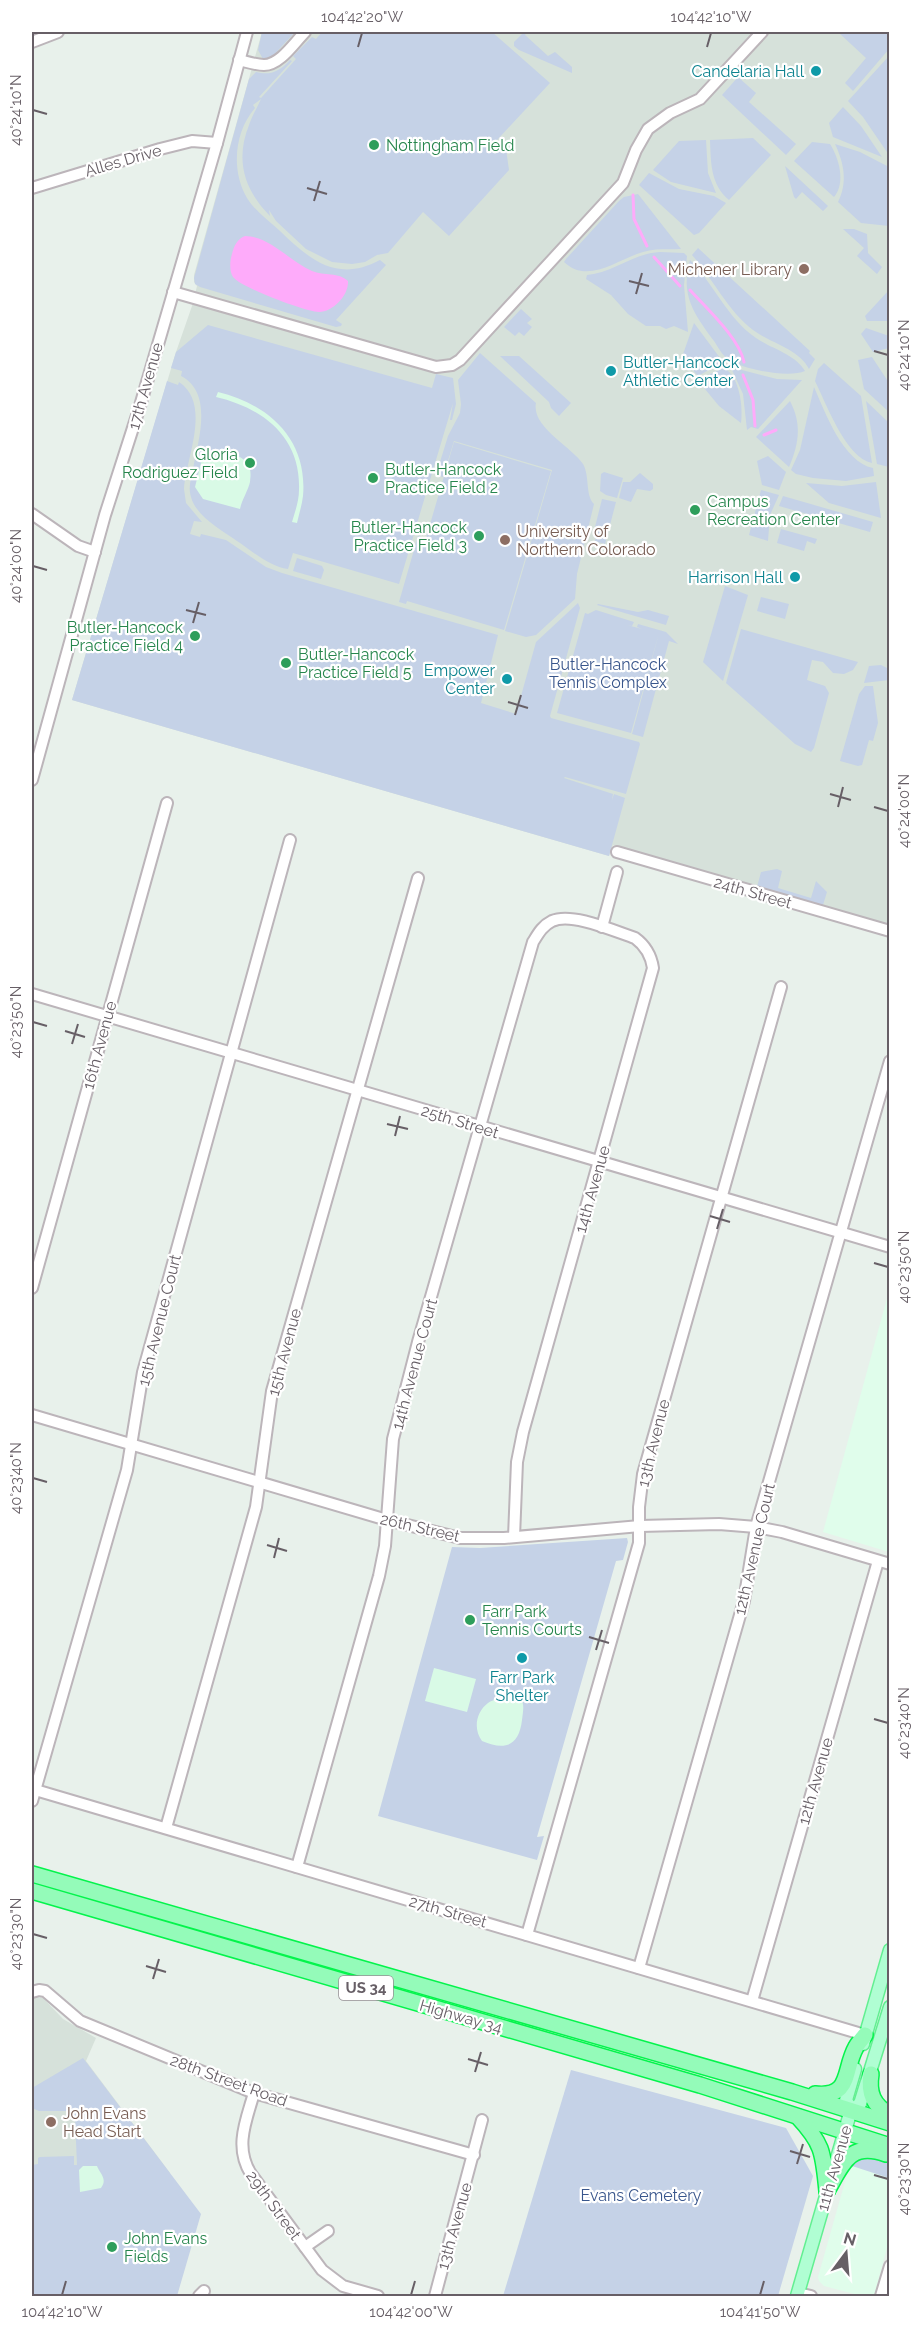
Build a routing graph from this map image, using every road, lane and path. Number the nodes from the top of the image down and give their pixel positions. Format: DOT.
graph roads {
  1 [pos="58,32"];
  2 [pos="247,32"];
  3 [pos="305,32"];
  4 [pos="762,32"];
  5 [pos="32,42"];
  6 [pos="239,60"];
  7 [pos="217,143"];
  8 [pos="32,188"];
  9 [pos="172,292"];
  10 [pos="32,514"];
  11 [pos="95,552"];
  12 [pos="32,780"];
  13 [pos="167,804"];
  14 [pos="291,840"];
  15 [pos="616,852"];
  16 [pos="617,872"];
  17 [pos="418,878"];
  18 [pos="602,927"];
  19 [pos="890,931"];
  20 [pos="781,987"];
  21 [pos="32,994"];
  22 [pos="107,1016"];
  23 [pos="231,1052"];
  24 [pos="890,1061"];
  25 [pos="357,1091"];
  26 [pos="480,1127"];
  27 [pos="600,1161"];
  28 [pos="721,1197"];
  29 [pos="840,1233"];
  30 [pos="890,1247"];
  31 [pos="32,1287"];
  32 [pos="32,1415"];
  33 [pos="133,1444"];
  34 [pos="260,1482"];
  35 [pos="387,1520"];
  36 [pos="640,1527"];
  37 [pos="756,1527"];
  38 [pos="514,1537"];
  39 [pos="878,1561"];
  40 [pos="890,1564"];
  41 [pos="32,1793"];
  42 [pos="166,1828"];
  43 [pos="297,1867"];
  44 [pos="32,1874"];
  45 [pos="32,1891"];
  46 [pos="527,1935"];
  47 [pos="890,1950"];
  48 [pos="639,1968"];
  49 [pos="32,1992"];
  50 [pos="752,2001"];
  51 [pos="890,2007"];
  52 [pos="865,2035"];
  53 [pos="871,2074"];
  54 [pos="254,2092"];
  55 [pos="792,2092"];
  56 [pos="851,2110"];
  57 [pos="796,2115"];
  58 [pos="890,2115"];
  59 [pos="482,2120"];
  60 [pos="890,2123"];
  61 [pos="845,2131"];
  62 [pos="890,2146"];
  63 [pos="474,2155"];
  64 [pos="890,2155"];
  65 [pos="827,2191"];
  66 [pos="328,2231"];
  67 [pos="305,2247"];
  68 [pos="890,2266"];
  69 [pos="798,2295"];
  70 [pos="378,2296"];
  71 [pos="435,2296"];
  72 [pos="811,2296"];
  73 [pos="881,2296"];
  1 -- 5 [label="street"];
  2 -- 6 [label="street, 17th Avenue"];
  3 -- 6 [label="street"];
  4 -- 9 [label="street"];
  6 -- 7 [label="street, 17th Avenue"];
  7 -- 8 [label="street, Alles Drive"];
  7 -- 9 [label="street, 17th Avenue"];
  9 -- 11 [label="street, 17th Avenue"];
  10 -- 11 [label="street"];
  11 -- 12 [label="street, 17th Avenue"];
  13 -- 22 [label="street, 16th Avenue"];
  14 -- 23 [label="street, 15th Avenue Court"];
  15 -- 19 [label="street, 24th Street"];
  16 -- 18 [label="street"];
  17 -- 25 [label="street, 15th Avenue"];
  18 -- 26 [label="street, 14th Avenue Court"];
  18 -- 27 [label="street, 14th Avenue"];
  20 -- 28 [label="street, 13th Avenue"];
  21 -- 22 [label="street, 25th Street"];
  22 -- 23 [label="street, 25th Street"];
  22 -- 31 [label="street, 16th Avenue"];
  23 -- 25 [label="street, 25th Street"];
  23 -- 33 [label="street, 15th Avenue Court"];
  24 -- 29 [label="street, 12th Avenue Court"];
  25 -- 26 [label="street, 25th Street"];
  25 -- 34 [label="street, 15th Avenue"];
  26 -- 27 [label="street, 25th Street"];
  26 -- 35 [label="street, 14th Avenue Court"];
  27 -- 28 [label="street, 25th Street"];
  27 -- 38 [label="street, 14th Avenue"];
  28 -- 29 [label="street, 25th Street"];
  28 -- 36 [label="street, 13th Avenue"];
  29 -- 30 [label="street, 25th Street"];
  29 -- 37 [label="street, 12th Avenue Court"];
  32 -- 33 [label="street, 26th Street"];
  33 -- 34 [label="street, 26th Street"];
  33 -- 41 [label="street, 15th Avenue Court"];
  34 -- 35 [label="street, 26th Street"];
  34 -- 42 [label="street, 15th Avenue"];
  35 -- 38 [label="street, 26th Street"];
  35 -- 43 [label="street, 14th Avenue Court"];
  36 -- 37 [label="street, 26th Street"];
  36 -- 38 [label="street, 26th Street"];
  36 -- 46 [label="street, 13th Avenue"];
  37 -- 39 [label="street, 26th Street"];
  37 -- 48 [label="street, 12th Avenue Court"];
  39 -- 40 [label="street, 26th Street"];
  39 -- 50 [label="street, 12th Avenue"];
  41 -- 42 [label="street, 27th Street"];
  42 -- 43 [label="street, 27th Street"];
  43 -- 46 [label="street, 27th Street"];
  44 -- 55 [label="highway, Highway 34 / US 34"];
  45 -- 57 [label="highway, Highway 34 / US 34"];
  46 -- 48 [label="street, 27th Street"];
  47 -- 52 [label="main road, 11th Avenue"];
  48 -- 50 [label="street, 27th Street"];
  49 -- 54 [label="street, 28th Street Road"];
  50 -- 52 [label="street, 27th Street"];
  51 -- 53 [label="main road, 11th Avenue"];
  52 -- 55 [label="highway"];
  52 -- 56 [label="main road, 11th Avenue"];
  53 -- 56 [label="main road, 11th Avenue"];
  53 -- 58 [label="highway"];
  54 -- 63 [label="street, 28th Street Road"];
  54 -- 67 [label="street, 29th Street"];
  55 -- 56 [label="highway, Highway 34 / US 34"];
  56 -- 60 [label="highway, Highway 34 / US 34"];
  56 -- 61 [label="main road, 11th Avenue"];
  57 -- 61 [label="highway, Highway 34 / US 34"];
  57 -- 65 [label="highway"];
  59 -- 63 [label="street, 13th Avenue"];
  61 -- 62 [label="highway, Highway 34 / US 34"];
  61 -- 65 [label="main road, 11th Avenue"];
  63 -- 71 [label="street, 13th Avenue"];
  64 -- 65 [label="highway"];
  65 -- 69 [label="main road, 11th Avenue"];
  66 -- 67 [label="street, 29th Street"];
  67 -- 70 [label="street, 29th Street"];
  68 -- 73 [label="street"];
  69 -- 72 [label="street"];
}
